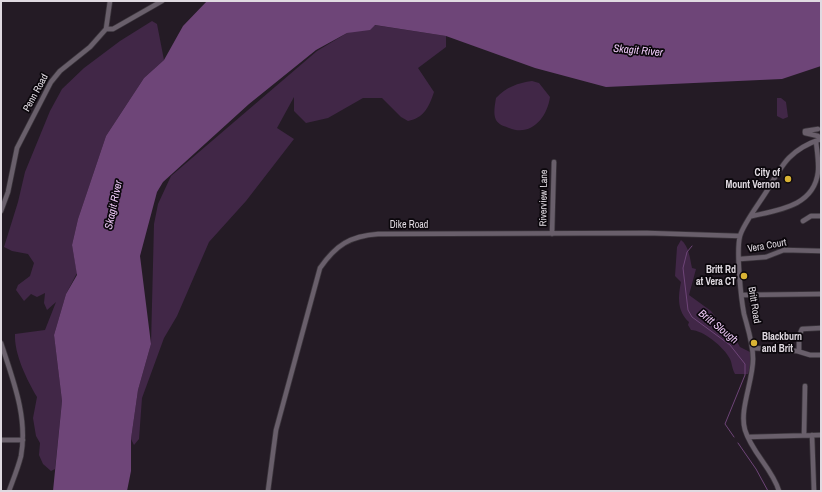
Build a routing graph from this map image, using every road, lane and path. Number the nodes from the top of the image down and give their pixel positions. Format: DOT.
graph roads {
  1 [pos="110,1"];
  2 [pos="162,1"];
  3 [pos="106,29"];
  4 [pos="818,129"];
  5 [pos="819,140"];
  6 [pos="554,162"];
  7 [pos="1,211"];
  8 [pos="752,216"];
  9 [pos="821,216"];
  10 [pos="803,221"];
  11 [pos="552,234"];
  12 [pos="740,236"];
  13 [pos="821,251"];
  14 [pos="740,259"];
  15 [pos="821,294"];
  16 [pos="742,295"];
  17 [pos="821,328"];
  18 [pos="1,343"];
  19 [pos="753,348"];
  20 [pos="799,351"];
  21 [pos="821,355"];
  22 [pos="805,386"];
  23 [pos="804,435"];
  24 [pos="812,435"];
  25 [pos="821,435"];
  26 [pos="748,437"];
  27 [pos="1,440"];
  28 [pos="23,440"];
  29 [pos="9,491"];
  30 [pos="268,491"];
  31 [pos="779,491"];
  32 [pos="814,491"];
  1 -- 3 [label="street"];
  2 -- 3 [label="street"];
  3 -- 7 [label="street, Penn Road"];
  4 -- 5 [label="street"];
  5 -- 8 [label="street"];
  5 -- 8 [label="street"];
  6 -- 11 [label="street, Riverview Lane"];
  8 -- 12 [label="street"];
  9 -- 10 [label="street"];
  11 -- 12 [label="street, Dike Road"];
  11 -- 30 [label="street, Dike Road"];
  12 -- 14 [label="street, Britt Road"];
  13 -- 14 [label="street, Vera Court"];
  14 -- 16 [label="street, Britt Road"];
  15 -- 16 [label="street"];
  16 -- 19 [label="street, Britt Road"];
  17 -- 20 [label="street"];
  18 -- 28 [label="street"];
  19 -- 20 [label="street"];
  19 -- 26 [label="street, Britt Road"];
  20 -- 21 [label="street"];
  22 -- 23 [label="street"];
  23 -- 24 [label="street"];
  23 -- 26 [label="street"];
  24 -- 25 [label="street"];
  24 -- 32 [label="street"];
  26 -- 31 [label="street, Britt Road"];
  27 -- 28 [label="street"];
  28 -- 29 [label="street"];
}
